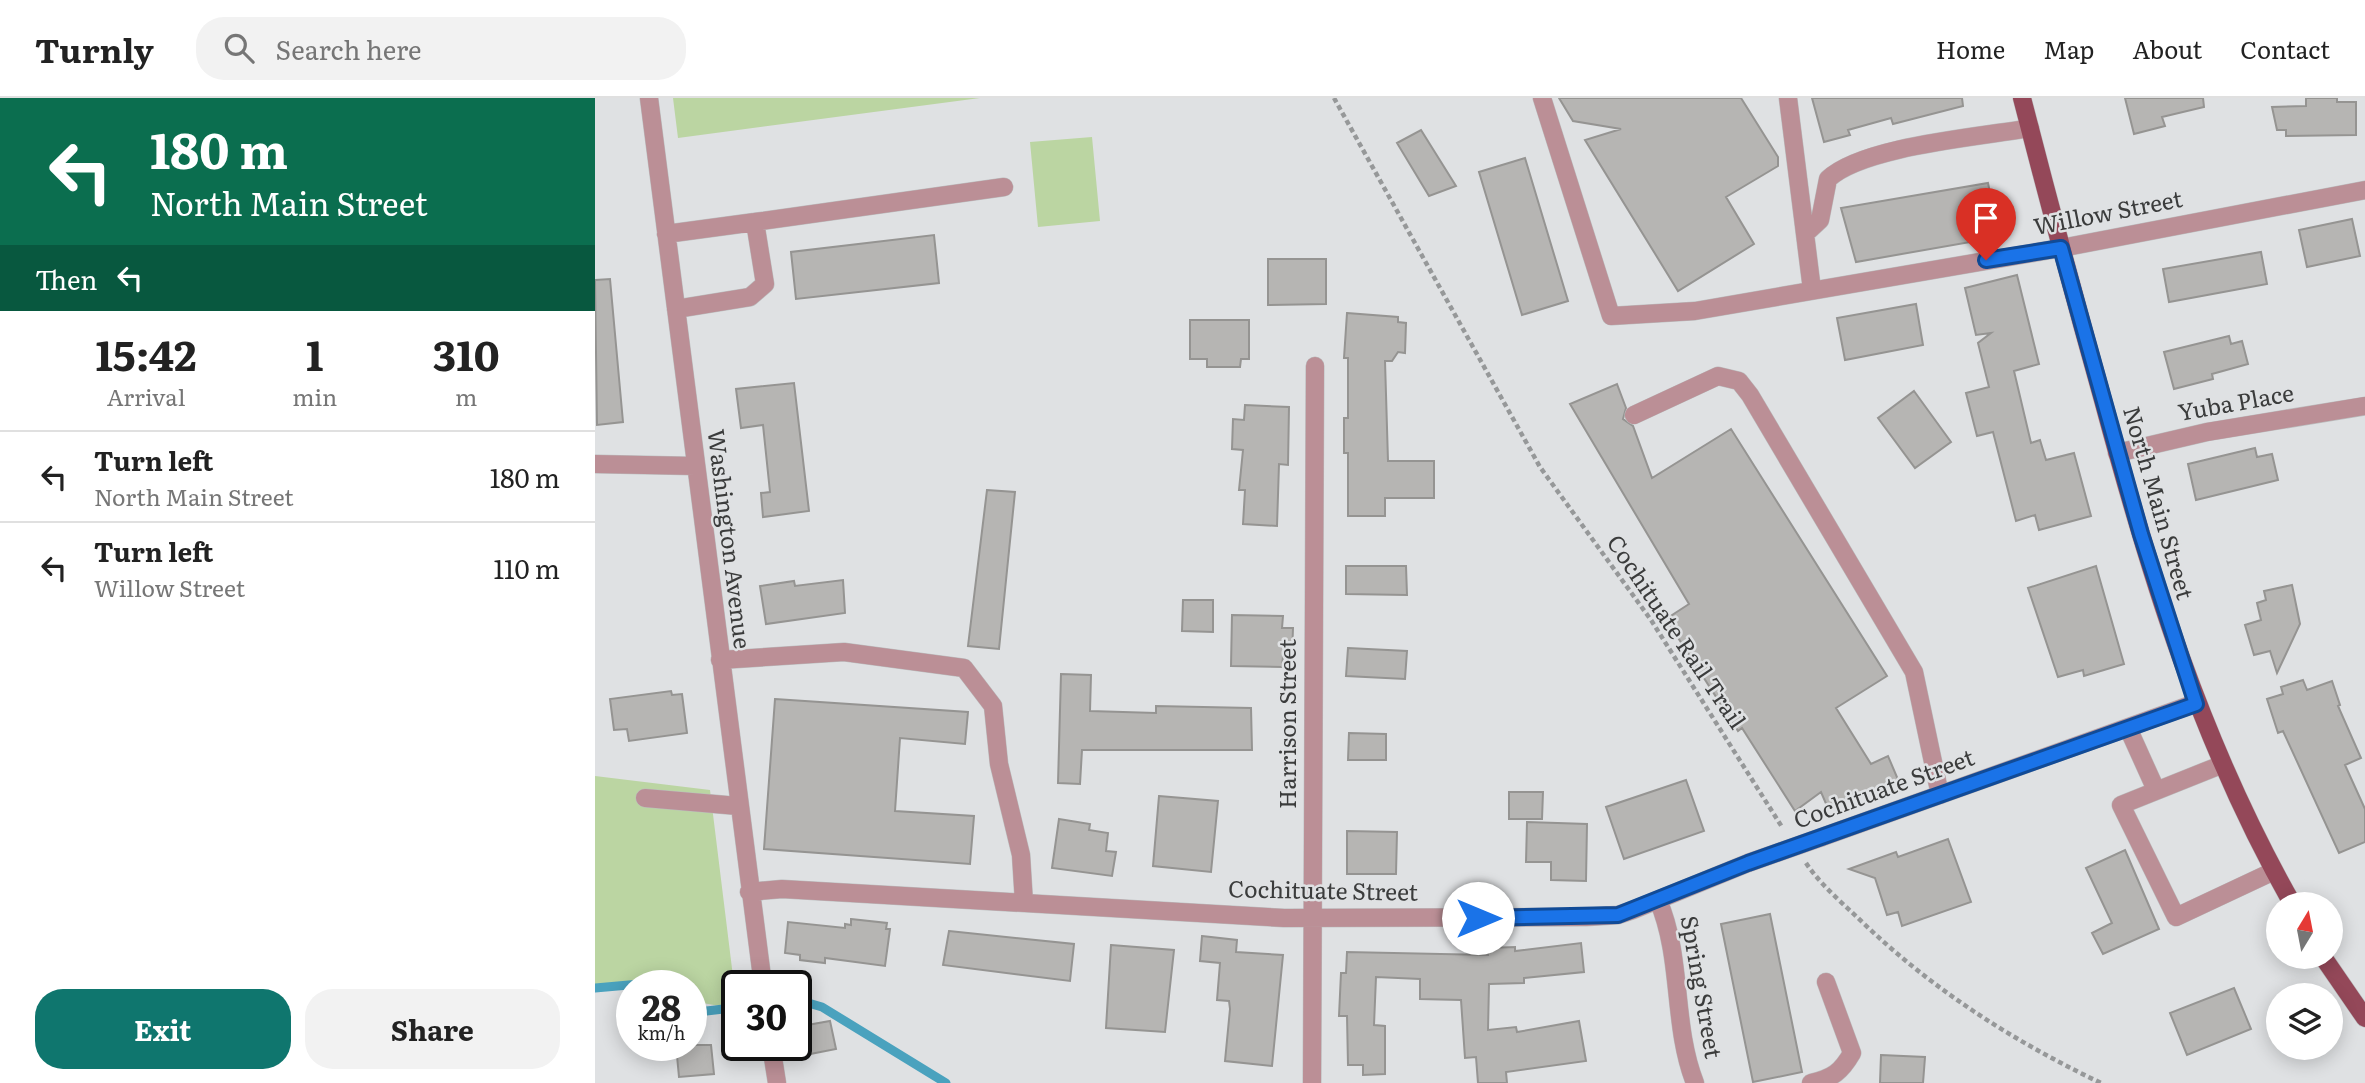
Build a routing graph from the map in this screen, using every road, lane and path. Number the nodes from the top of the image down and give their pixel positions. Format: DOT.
graph roads {
  1 [pos="649,98"];
  2 [pos="1334,98"];
  3 [pos="1542,98"];
  4 [pos="1789,98"];
  5 [pos="2022,98"];
  6 [pos="2030,128"];
  7 [pos="1004,187"];
  8 [pos="2365,190"];
  9 [pos="755,222"];
  10 [pos="666,233"];
  11 [pos="1805,234"];
  12 [pos="2061,248"];
  13 [pos="1812,290"];
  14 [pos="675,309"];
  15 [pos="1315,366"];
  16 [pos="2365,406"];
  17 [pos="1634,415"];
  18 [pos="2117,453"];
  19 [pos="595,464"];
  20 [pos="695,466"];
  21 [pos="719,660"];
  22 [pos="2196,704"];
  23 [pos="2128,728"];
  24 [pos="2221,765"];
  25 [pos="2156,790"];
  26 [pos="1940,795"];
  27 [pos="645,798"];
  28 [pos="738,806"];
  29 [pos="1789,838"];
  30 [pos="1803,859"];
  31 [pos="2274,871"];
  32 [pos="749,892"];
  33 [pos="2286,892"];
  34 [pos="1658,900"];
  35 [pos="1024,903"];
  36 [pos="1313,918"];
  37 [pos="760,970"];
  38 [pos="2332,970"];
  39 [pos="1826,982"];
  40 [pos="2365,1018"];
  41 [pos="774,1061"];
  42 [pos="777,1083"];
  43 [pos="1312,1083"];
  44 [pos="1695,1083"];
  45 [pos="1811,1083"];
  46 [pos="2101,1083"];
  1 -- 10 [label="street, Washington Avenue"];
  2 -- 29 [label="path, Cochituate Rail Trail"];
  3 -- 13 [label="street, Willow Street"];
  4 -- 11 [label="street"];
  5 -- 6 [label="main road, North Main Street"];
  6 -- 11 [label="street"];
  6 -- 12 [label="main road, North Main Street"];
  7 -- 9 [label="street"];
  8 -- 12 [label="street, Willow Street"];
  9 -- 10 [label="street"];
  9 -- 14 [label="street"];
  10 -- 14 [label="street, Washington Avenue"];
  11 -- 13 [label="street"];
  12 -- 13 [label="street, Willow Street"];
  12 -- 18 [label="main road, North Main Street"];
  14 -- 20 [label="street, Washington Avenue"];
  15 -- 36 [label="street, Harrison Street"];
  16 -- 18 [label="street, Yuba Place"];
  17 -- 26 [label="street"];
  18 -- 22 [label="main road, North Main Street"];
  19 -- 20 [label="street"];
  20 -- 21 [label="street, Washington Avenue"];
  21 -- 28 [label="street, Washington Avenue"];
  21 -- 35 [label="street"];
  22 -- 23 [label="street, Cochituate Street"];
  22 -- 24 [label="main road, North Main Street"];
  23 -- 25 [label="street"];
  23 -- 26 [label="street, Cochituate Street"];
  24 -- 25 [label="street"];
  24 -- 31 [label="main road, North Main Street"];
  25 -- 31 [label="street"];
  26 -- 34 [label="street, Cochituate Street, bridge"];
  27 -- 28 [label="street"];
  28 -- 32 [label="street, Washington Avenue"];
  30 -- 46 [label="path"];
  31 -- 33 [label="main road, North Main Street"];
  32 -- 35 [label="street, Cochituate Street"];
  32 -- 37 [label="street, Washington Avenue"];
  34 -- 36 [label="street, Cochituate Street"];
  34 -- 44 [label="street, Spring Street"];
  35 -- 36 [label="street, Cochituate Street"];
  36 -- 43 [label="street, Harrison Street"];
  38 -- 40 [label="main road"];
  39 -- 45 [label="street"];
  41 -- 42 [label="street"];
}
